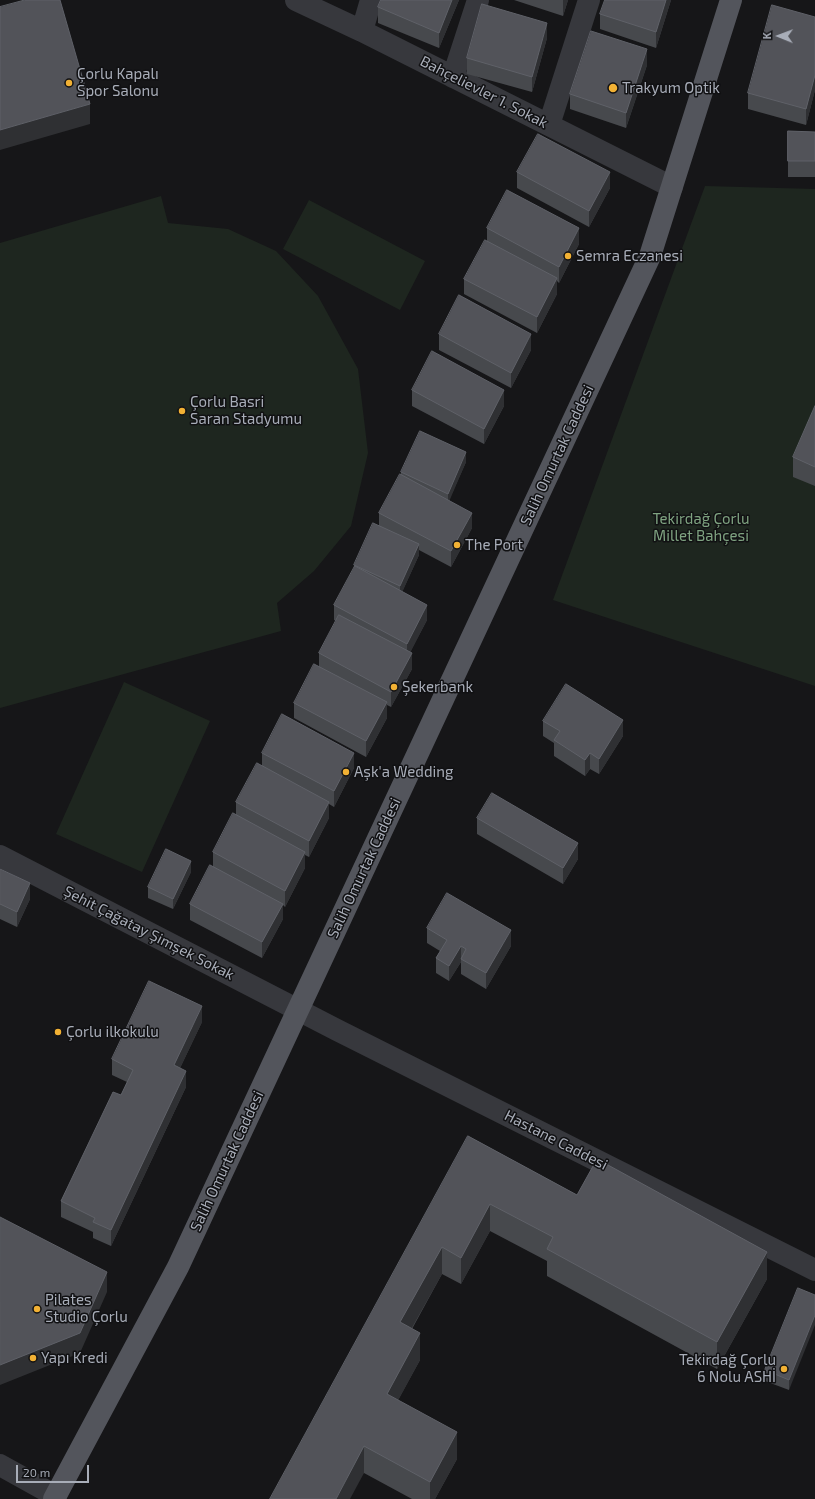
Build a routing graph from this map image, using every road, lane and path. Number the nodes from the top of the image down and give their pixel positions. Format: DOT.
graph roads {
  1 [pos="296,0"];
  2 [pos="371,0"];
  3 [pos="478,0"];
  4 [pos="589,0"];
  5 [pos="731,0"];
  6 [pos="362,31"];
  7 [pos="454,77"];
  8 [pos="549,125"];
  9 [pos="672,187"];
  10 [pos="0,856"];
  11 [pos="298,1010"];
  12 [pos="815,1270"];
  13 [pos="0,1465"];
  14 [pos="55,1497"];
  1 -- 6 [label="street, Bahçelievler 1. Sokak"];
  2 -- 6 [label="street"];
  3 -- 7 [label="street"];
  4 -- 8 [label="street"];
  5 -- 9 [label="main road, Salih Omurtak Caddesi"];
  6 -- 7 [label="street, Bahçelievler 1. Sokak"];
  7 -- 8 [label="street, Bahçelievler 1. Sokak"];
  8 -- 9 [label="street, Bahçelievler 1. Sokak"];
  9 -- 11 [label="main road, Salih Omurtak Caddesi"];
  10 -- 11 [label="street, Şehit Çağatay Şimşek Sokak"];
  11 -- 12 [label="street, Hastane Caddesi"];
  11 -- 14 [label="main road, Salih Omurtak Caddesi"];
  13 -- 14 [label="street"];
}
